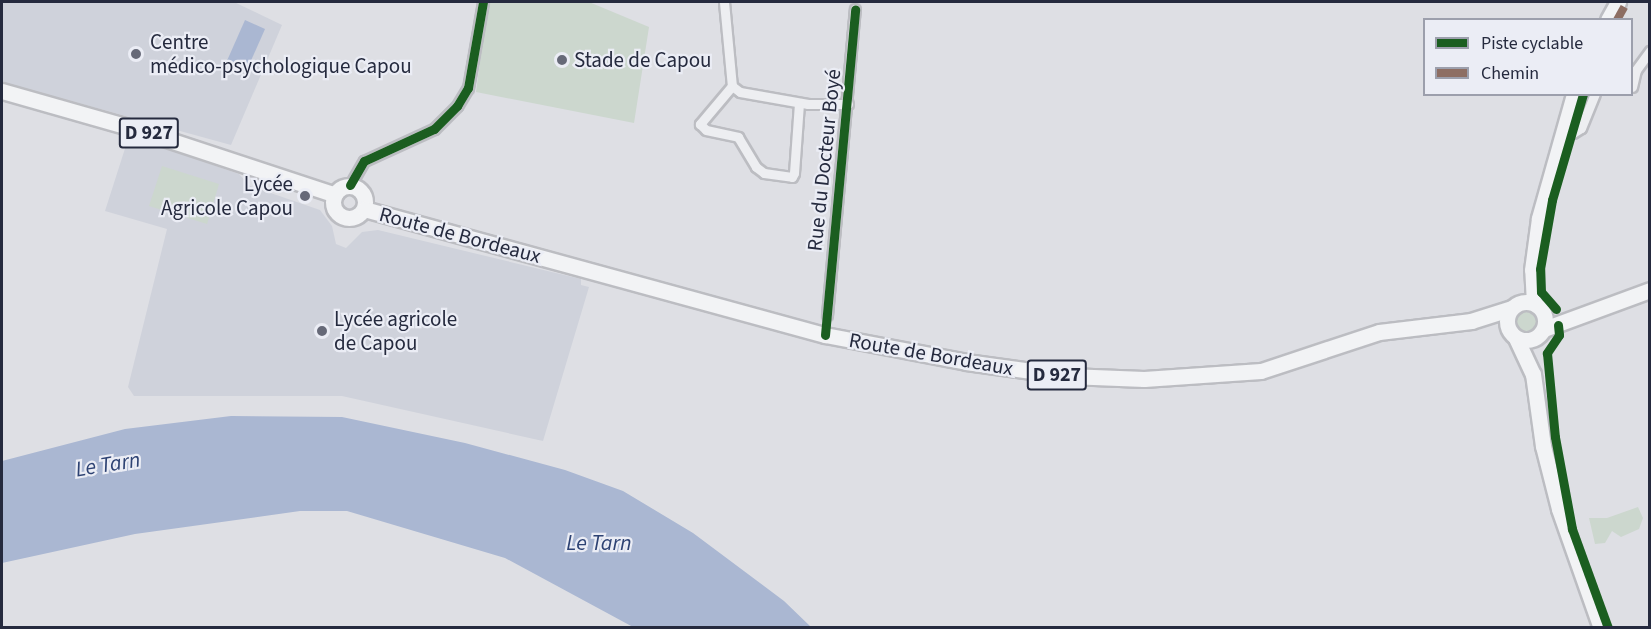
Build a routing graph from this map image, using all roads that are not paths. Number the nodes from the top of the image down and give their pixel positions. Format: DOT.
graph roads {
  1 [pos="483,2"];
  2 [pos="724,2"];
  3 [pos="1618,2"];
  4 [pos="855,9"];
  5 [pos="1609,18"];
  6 [pos="1650,51"];
  7 [pos="1633,83"];
  8 [pos="732,86"];
  9 [pos="2,92"];
  10 [pos="1573,96"];
  11 [pos="1594,96"];
  12 [pos="799,103"];
  13 [pos="848,104"];
  14 [pos="1562,130"];
  15 [pos="350,185"];
  16 [pos="335,195"];
  17 [pos="364,209"];
  18 [pos="1532,270"];
  19 [pos="1650,290"];
  20 [pos="1536,304"];
  21 [pos="1514,307"];
  22 [pos="1579,314"];
  23 [pos="827,315"];
  24 [pos="1471,321"];
  25 [pos="1543,331"];
  26 [pos="1513,335"];
  27 [pos="1533,374"];
  28 [pos="1601,627"];
  1 -- 15 [label="street"];
  2 -- 8 [label="street"];
  3 -- 5 [label="main road"];
  4 -- 13 [label="street, Rue du Docteur Boyé"];
  6 -- 7 [label="street"];
  8 -- 12 [label="street, Rue du Docteur Boyé"];
  8 -- 12 [label="street, Rue du Docteur Boyé"];
  9 -- 16 [label="main road, D 927"];
  10 -- 14 [label="main road"];
  11 -- 14 [label="street"];
  12 -- 13 [label="street, Rue du Docteur Boyé"];
  13 -- 23 [label="street, Rue du Docteur Boyé"];
  14 -- 18 [label="main road"];
  15 -- 16 [label="main road"];
  15 -- 17 [label="main road"];
  16 -- 17 [label="main road"];
  17 -- 24 [label="main road, Route de Bordeaux / D 927"];
  18 -- 20 [label="main road"];
  18 -- 21 [label="main road"];
  19 -- 22 [label="main road"];
  20 -- 21 [label="main road"];
  20 -- 22 [label="main road"];
  20 -- 25 [label="main road"];
  21 -- 24 [label="main road, Route de Bordeaux / D 927"];
  21 -- 26 [label="main road"];
  22 -- 25 [label="main road"];
  24 -- 26 [label="main road, Route de Bordeaux / D 927"];
  25 -- 26 [label="main road"];
  25 -- 27 [label="main road"];
  26 -- 27 [label="main road"];
  27 -- 28 [label="main road"];
}
